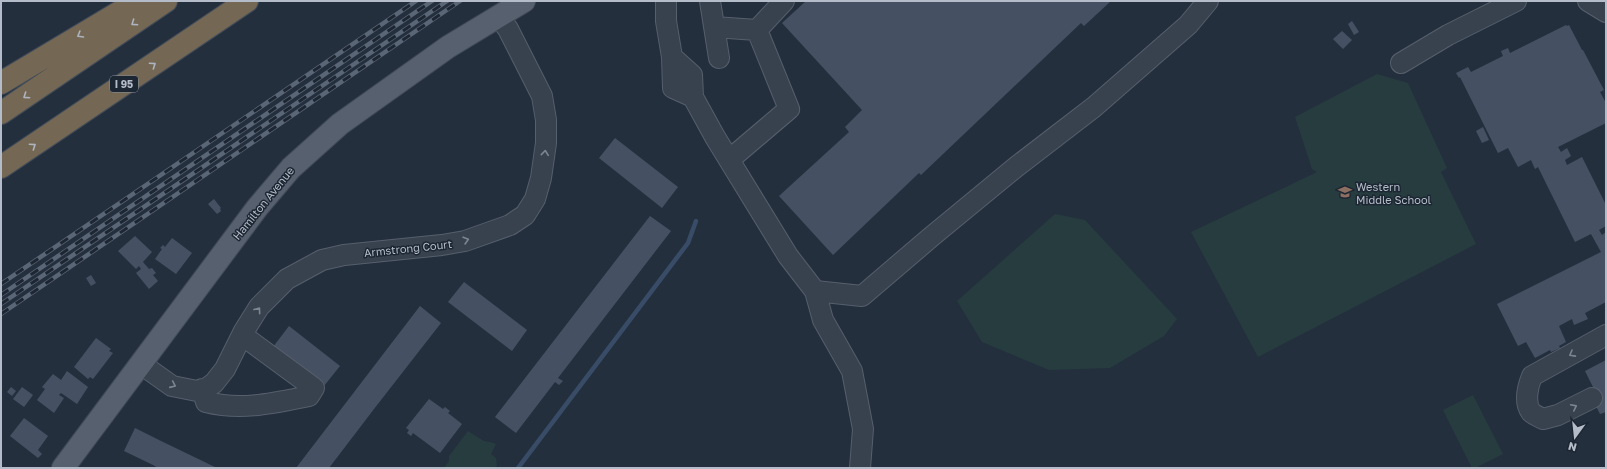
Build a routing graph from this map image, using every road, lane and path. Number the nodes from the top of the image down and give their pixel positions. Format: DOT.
graph roads {
  1 [pos="138,1"];
  2 [pos="166,1"];
  3 [pos="247,1"];
  4 [pos="524,1"];
  5 [pos="666,1"];
  6 [pos="710,1"];
  7 [pos="784,1"];
  8 [pos="1208,1"];
  9 [pos="1516,1"];
  10 [pos="1588,1"];
  11 [pos="1606,12"];
  12 [pos="498,16"];
  13 [pos="714,27"];
  14 [pos="757,30"];
  15 [pos="719,58"];
  16 [pos="1401,63"];
  17 [pos="1,83"];
  18 [pos="1,113"];
  19 [pos="729,160"];
  20 [pos="1,167"];
  21 [pos="815,292"];
  22 [pos="242,335"];
  23 [pos="1606,335"];
  24 [pos="141,364"];
  25 [pos="202,390"];
  26 [pos="1592,398"];
  27 [pos="68,467"];
  28 [pos="860,468"];
  1 -- 17 [label="highway, one-way"];
  2 -- 18 [label="highway, one-way"];
  20 -- 3 [label="highway, I 95, one-way"];
  4 -- 12 [label="main road, Hamilton Avenue"];
  5 -- 19 [label="street"];
  6 -- 13 [label="street"];
  7 -- 14 [label="street"];
  8 -- 21 [label="street"];
  9 -- 16 [label="street"];
  10 -- 11 [label="street"];
  22 -- 12 [label="street, Armstrong Court, one-way"];
  12 -- 24 [label="main road, Hamilton Avenue"];
  13 -- 14 [label="street"];
  13 -- 15 [label="street"];
  14 -- 19 [label="street"];
  19 -- 21 [label="street"];
  21 -- 28 [label="street"];
  22 -- 25 [label="street, Armstrong Court"];
  22 -- 25 [label="street"];
  23 -- 26 [label="street, one-way"];
  24 -- 25 [label="street, one-way"];
  24 -- 27 [label="main road, Hamilton Avenue"];
}
